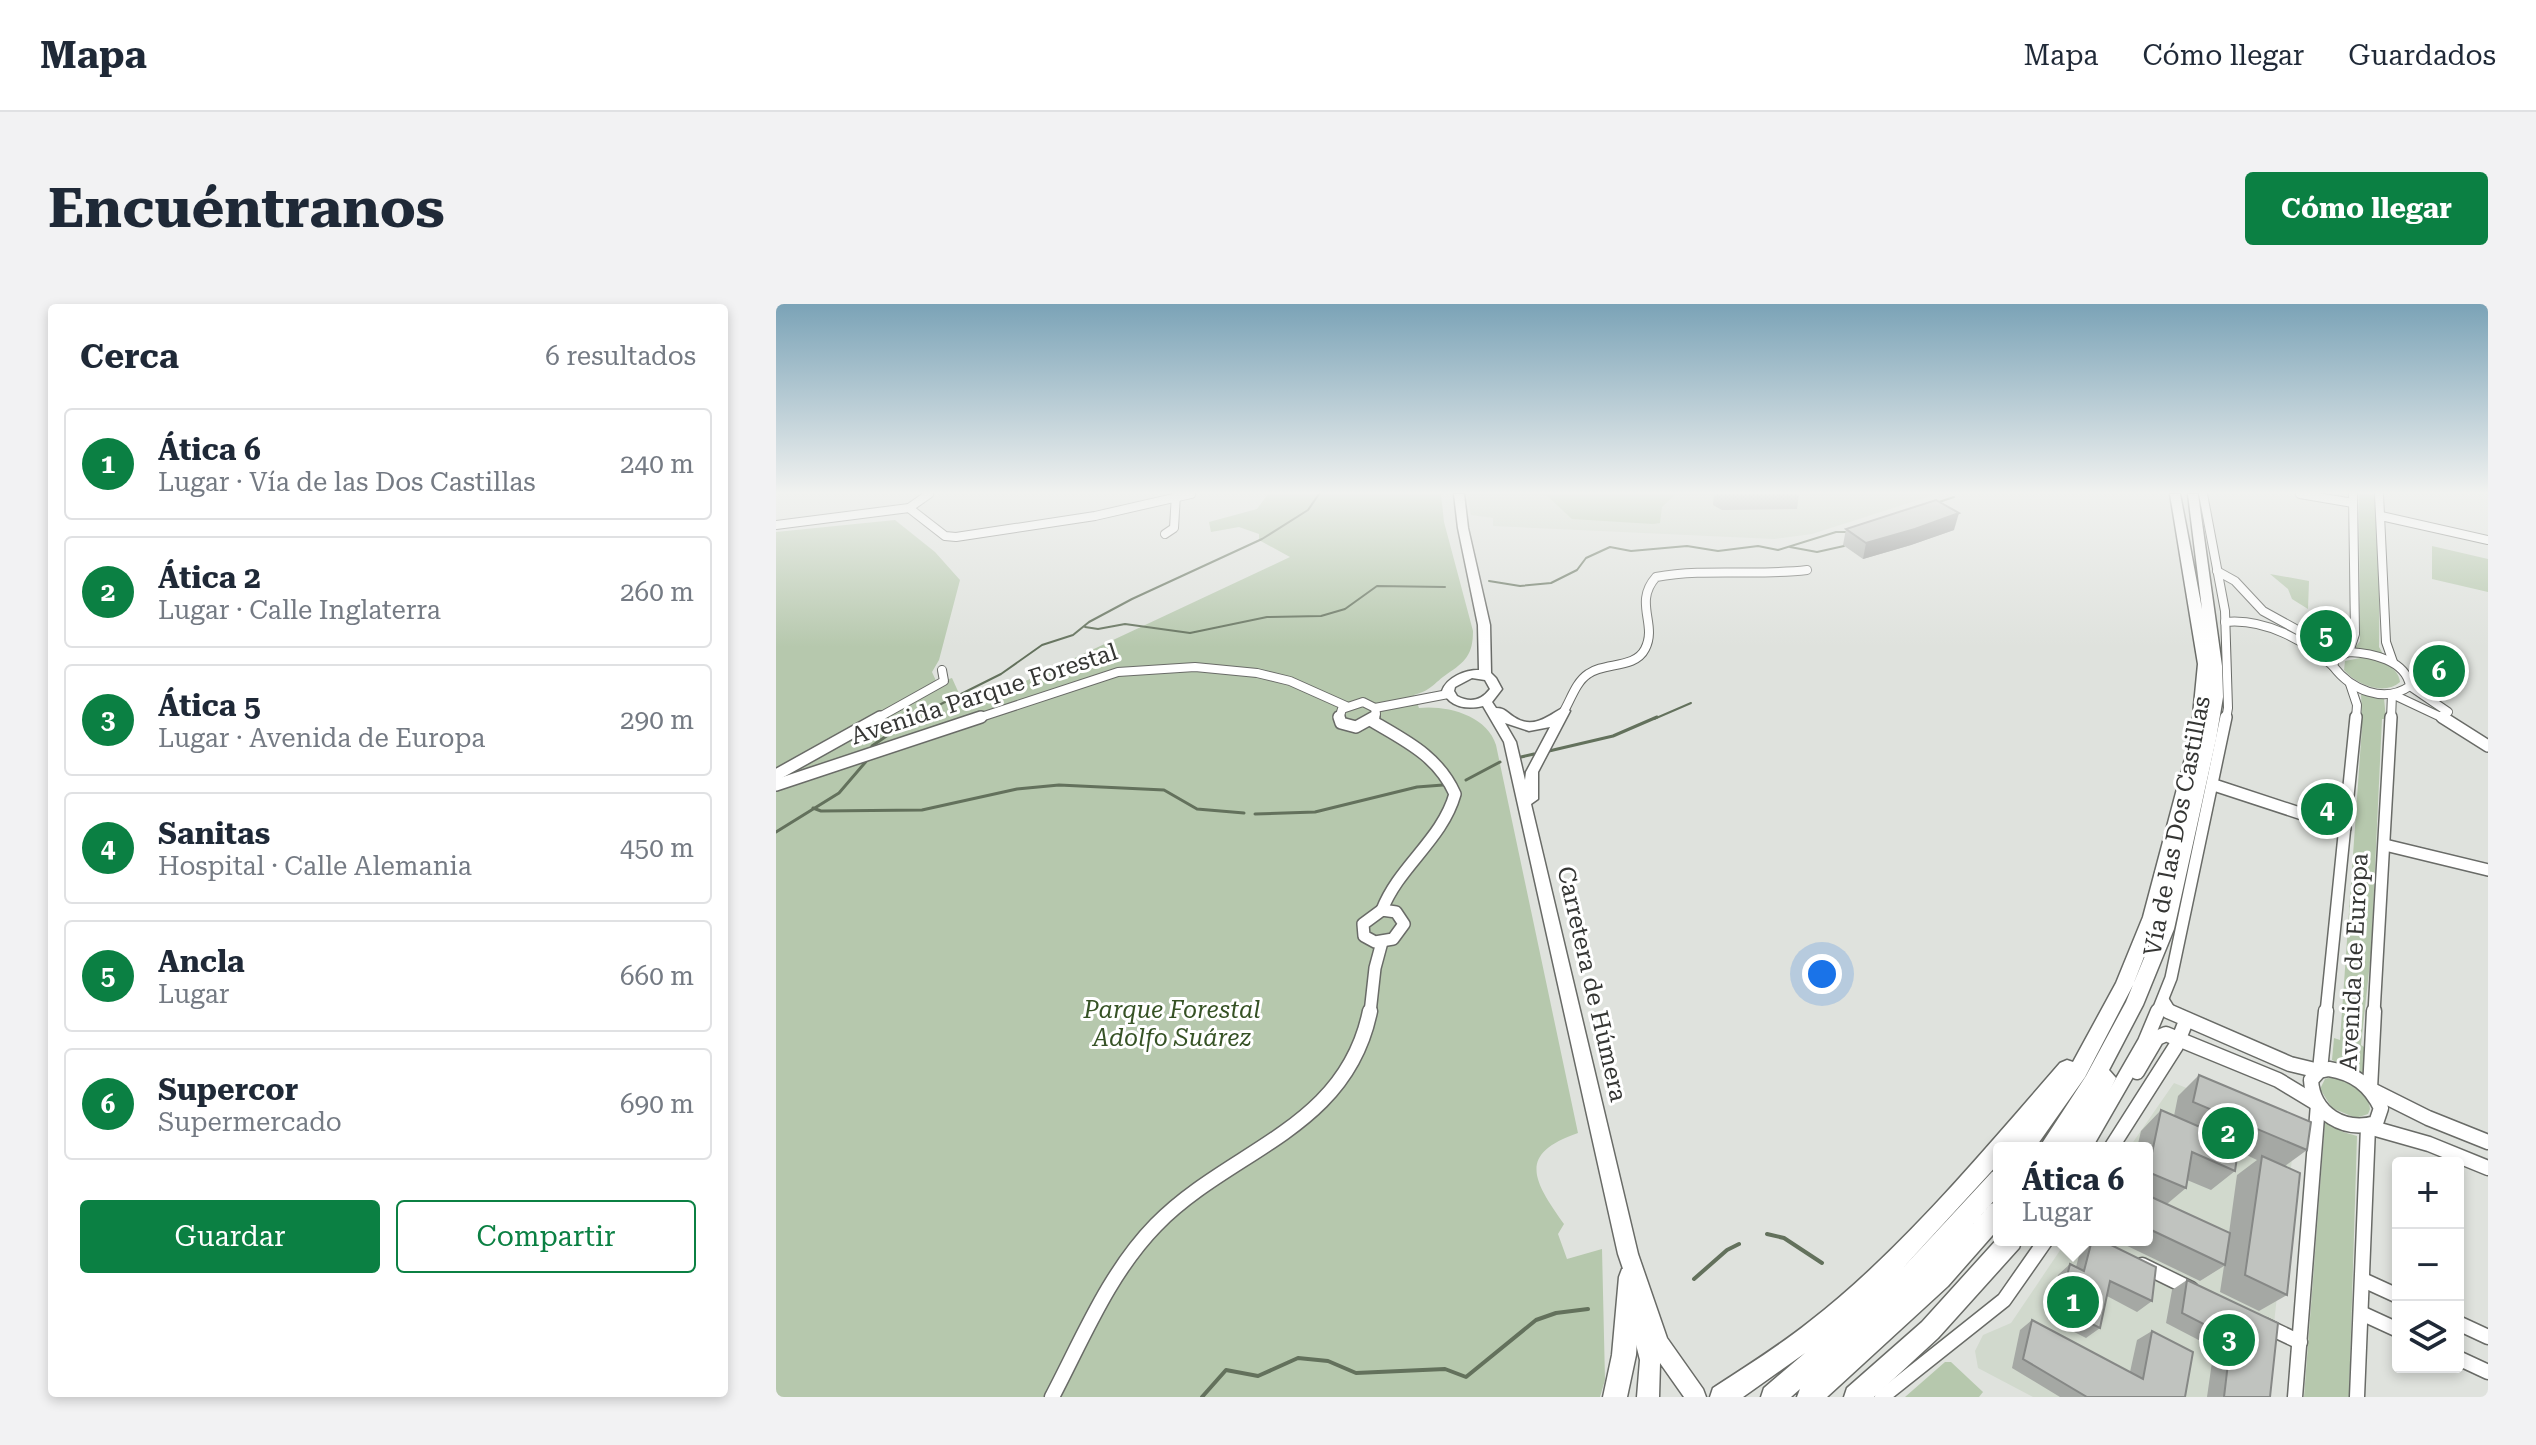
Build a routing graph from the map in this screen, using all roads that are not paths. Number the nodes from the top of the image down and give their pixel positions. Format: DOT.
graph roads {
  1 [pos="1461,545"];
  2 [pos="1468,545"];
  3 [pos="2185,545"];
  4 [pos="2202,545"];
  5 [pos="2204,545"];
  6 [pos="2208,545"];
  7 [pos="2354,545"];
  8 [pos="2382,545"];
  9 [pos="1807,570"];
  10 [pos="2210,571"];
  11 [pos="1474,581"];
  12 [pos="2223,602"];
  13 [pos="2225,622"];
  14 [pos="2309,637"];
  15 [pos="1484,646"];
  16 [pos="2345,653"];
  17 [pos="2393,663"];
  18 [pos="2333,666"];
  19 [pos="942,670"];
  20 [pos="1485,675"];
  21 [pos="1459,678"];
  22 [pos="2350,684"];
  23 [pos="2410,686"];
  24 [pos="1448,694"];
  25 [pos="2393,694"];
  26 [pos="1487,700"];
  27 [pos="1462,704"];
  28 [pos="1346,706"];
  29 [pos="1375,708"];
  30 [pos="1564,711"];
  31 [pos="1372,721"];
  32 [pos="1503,727"];
  33 [pos="2488,739"];
  34 [pos="2488,746"];
  35 [pos="776,775"];
  36 [pos="776,785"];
  37 [pos="2214,785"];
  38 [pos="1530,827"];
  39 [pos="2345,828"];
  40 [pos="2385,845"];
  41 [pos="2488,870"];
  42 [pos="1382,910"];
  43 [pos="2165,929"];
  44 [pos="1382,942"];
  45 [pos="2124,985"];
  46 [pos="2163,1000"];
  47 [pos="2186,1021"];
  48 [pos="2179,1039"];
  49 [pos="2320,1071"];
  50 [pos="2371,1089"];
  51 [pos="2317,1103"];
  52 [pos="2098,1127"];
  53 [pos="2368,1127"];
  54 [pos="2004,1142"];
  55 [pos="2027,1142"];
  56 [pos="2053,1142"];
  57 [pos="2074,1142"];
  58 [pos="2088,1142"];
  59 [pos="2115,1142"];
  60 [pos="2488,1142"];
  61 [pos="1993,1154"];
  62 [pos="2488,1168"];
  63 [pos="1993,1186"];
  64 [pos="1993,1219"];
  65 [pos="2006,1246"];
  66 [pos="2042,1246"];
  67 [pos="2133,1260"];
  68 [pos="1629,1266"];
  69 [pos="2363,1280"];
  70 [pos="2392,1293"];
  71 [pos="2202,1294"];
  72 [pos="2361,1313"];
  73 [pos="2243,1314"];
  74 [pos="2464,1326"];
  75 [pos="2392,1327"];
  76 [pos="2488,1337"];
  77 [pos="2300,1342"];
  78 [pos="2464,1361"];
  79 [pos="2488,1372"];
  80 [pos="1052,1397"];
  81 [pos="1615,1397"];
  82 [pos="1648,1397"];
  83 [pos="1676,1397"];
  84 [pos="1697,1397"];
  85 [pos="1722,1397"];
  86 [pos="1773,1397"];
  87 [pos="1809,1397"];
  88 [pos="1856,1397"];
  89 [pos="1882,1397"];
  90 [pos="2295,1397"];
  91 [pos="2357,1397"];
  1 -- 11 [label="main road"];
  2 -- 11 [label="main road"];
  3 -- 45 [label="highway"];
  4 -- 10 [label="highway"];
  5 -- 10 [label="highway"];
  6 -- 10 [label="street, Vía de las Dos Castillas"];
  7 -- 16 [label="street"];
  8 -- 17 [label="street"];
  9 -- 30 [label="street"];
  10 -- 12 [label="street, Vía de las Dos Castillas"];
  10 -- 14 [label="street"];
  10 -- 43 [label="highway"];
  11 -- 15 [label="main road"];
  12 -- 13 [label="street, Vía de las Dos Castillas"];
  12 -- 14 [label="street"];
  13 -- 18 [label="street"];
  13 -- 37 [label="street, Vía de las Dos Castillas"];
  14 -- 16 [label="street"];
  15 -- 20 [label="main road"];
  15 -- 21 [label="main road"];
  16 -- 17 [label="street"];
  16 -- 18 [label="street"];
  17 -- 23 [label="street"];
  18 -- 22 [label="street"];
  19 -- 35 [label="street, Avenida Parque Forestal"];
  20 -- 21 [label="main road"];
  20 -- 26 [label="main road"];
  21 -- 24 [label="main road"];
  22 -- 25 [label="street"];
  22 -- 39 [label="street, Avenida de Europa"];
  23 -- 25 [label="street"];
  23 -- 33 [label="street"];
  24 -- 27 [label="main road"];
  24 -- 29 [label="street, Avenida Parque Forestal"];
  25 -- 34 [label="street"];
  25 -- 40 [label="street, Avenida de Europa"];
  26 -- 27 [label="main road"];
  26 -- 30 [label="main road"];
  26 -- 32 [label="main road, Carretera de Húmera"];
  27 -- 32 [label="main road"];
  28 -- 29 [label="street, Avenida Parque Forestal"];
  28 -- 31 [label="street"];
  28 -- 36 [label="street, Avenida Parque Forestal"];
  29 -- 31 [label="street"];
  30 -- 38 [label="main road"];
  31 -- 42 [label="street"];
  32 -- 38 [label="main road, Carretera de Húmera"];
  37 -- 39 [label="street"];
  37 -- 46 [label="street, Vía de las Dos Castillas"];
  38 -- 68 [label="main road, Carretera de Húmera"];
  39 -- 49 [label="street, Avenida de Europa"];
  40 -- 41 [label="street"];
  40 -- 50 [label="street, Avenida de Europa"];
  42 -- 44 [label="street"];
  42 -- 44 [label="street"];
  43 -- 56 [label="highway"];
  43 -- 57 [label="highway"];
  44 -- 80 [label="street"];
  45 -- 54 [label="highway"];
  45 -- 55 [label="highway"];
  46 -- 47 [label="street"];
  46 -- 52 [label="street, Vía de las Dos Castillas"];
  47 -- 48 [label="street"];
  47 -- 49 [label="street"];
  48 -- 51 [label="street"];
  48 -- 52 [label="street"];
  48 -- 59 [label="street"];
  49 -- 50 [label="street"];
  49 -- 51 [label="street"];
  50 -- 53 [label="street"];
  50 -- 60 [label="street"];
  51 -- 53 [label="street"];
  51 -- 77 [label="street"];
  52 -- 58 [label="street, Vía de las Dos Castillas"];
  53 -- 62 [label="street"];
  53 -- 69 [label="street"];
  61 -- 85 [label="highway"];
  63 -- 86 [label="highway"];
  64 -- 87 [label="highway"];
  65 -- 88 [label="highway"];
  66 -- 89 [label="street"];
  67 -- 71 [label="street"];
  68 -- 81 [label="highway"];
  68 -- 82 [label="main road, Carretera de Húmera"];
  68 -- 84 [label="main road, Carretera de Húmera"];
  69 -- 70 [label="street"];
  69 -- 72 [label="street"];
  72 -- 75 [label="street"];
  72 -- 91 [label="street"];
  73 -- 77 [label="street"];
  74 -- 76 [label="street"];
  77 -- 90 [label="street"];
  78 -- 79 [label="street"];
  83 -- 84 [label="main road"];
}
